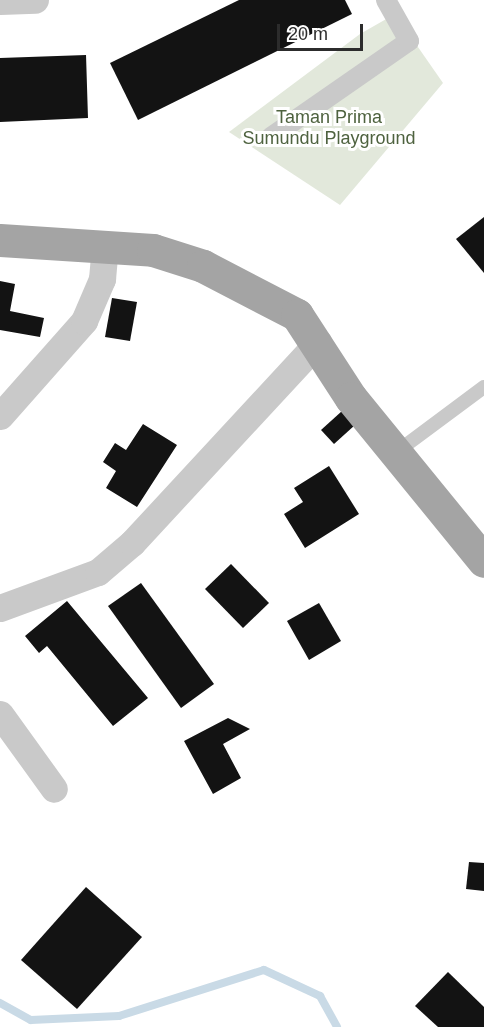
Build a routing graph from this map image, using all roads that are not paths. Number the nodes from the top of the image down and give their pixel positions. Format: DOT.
graph roads {
  1 [pos="35,0"];
  2 [pos="386,0"];
  3 [pos="0,1"];
  4 [pos="271,137"];
  5 [pos="0,240"];
  6 [pos="105,245"];
  7 [pos="318,342"];
  8 [pos="484,387"];
  9 [pos="0,416"];
  10 [pos="398,451"];
  11 [pos="484,561"];
  12 [pos="0,608"];
  13 [pos="0,714"];
  14 [pos="54,789"];
  1 -- 3 [label="street"];
  2 -- 4 [label="street"];
  5 -- 6 [label="main road"];
  6 -- 7 [label="main road"];
  6 -- 9 [label="street"];
  7 -- 10 [label="main road"];
  7 -- 12 [label="street"];
  8 -- 10 [label="lane"];
  10 -- 11 [label="main road"];
  13 -- 14 [label="street"];
}
